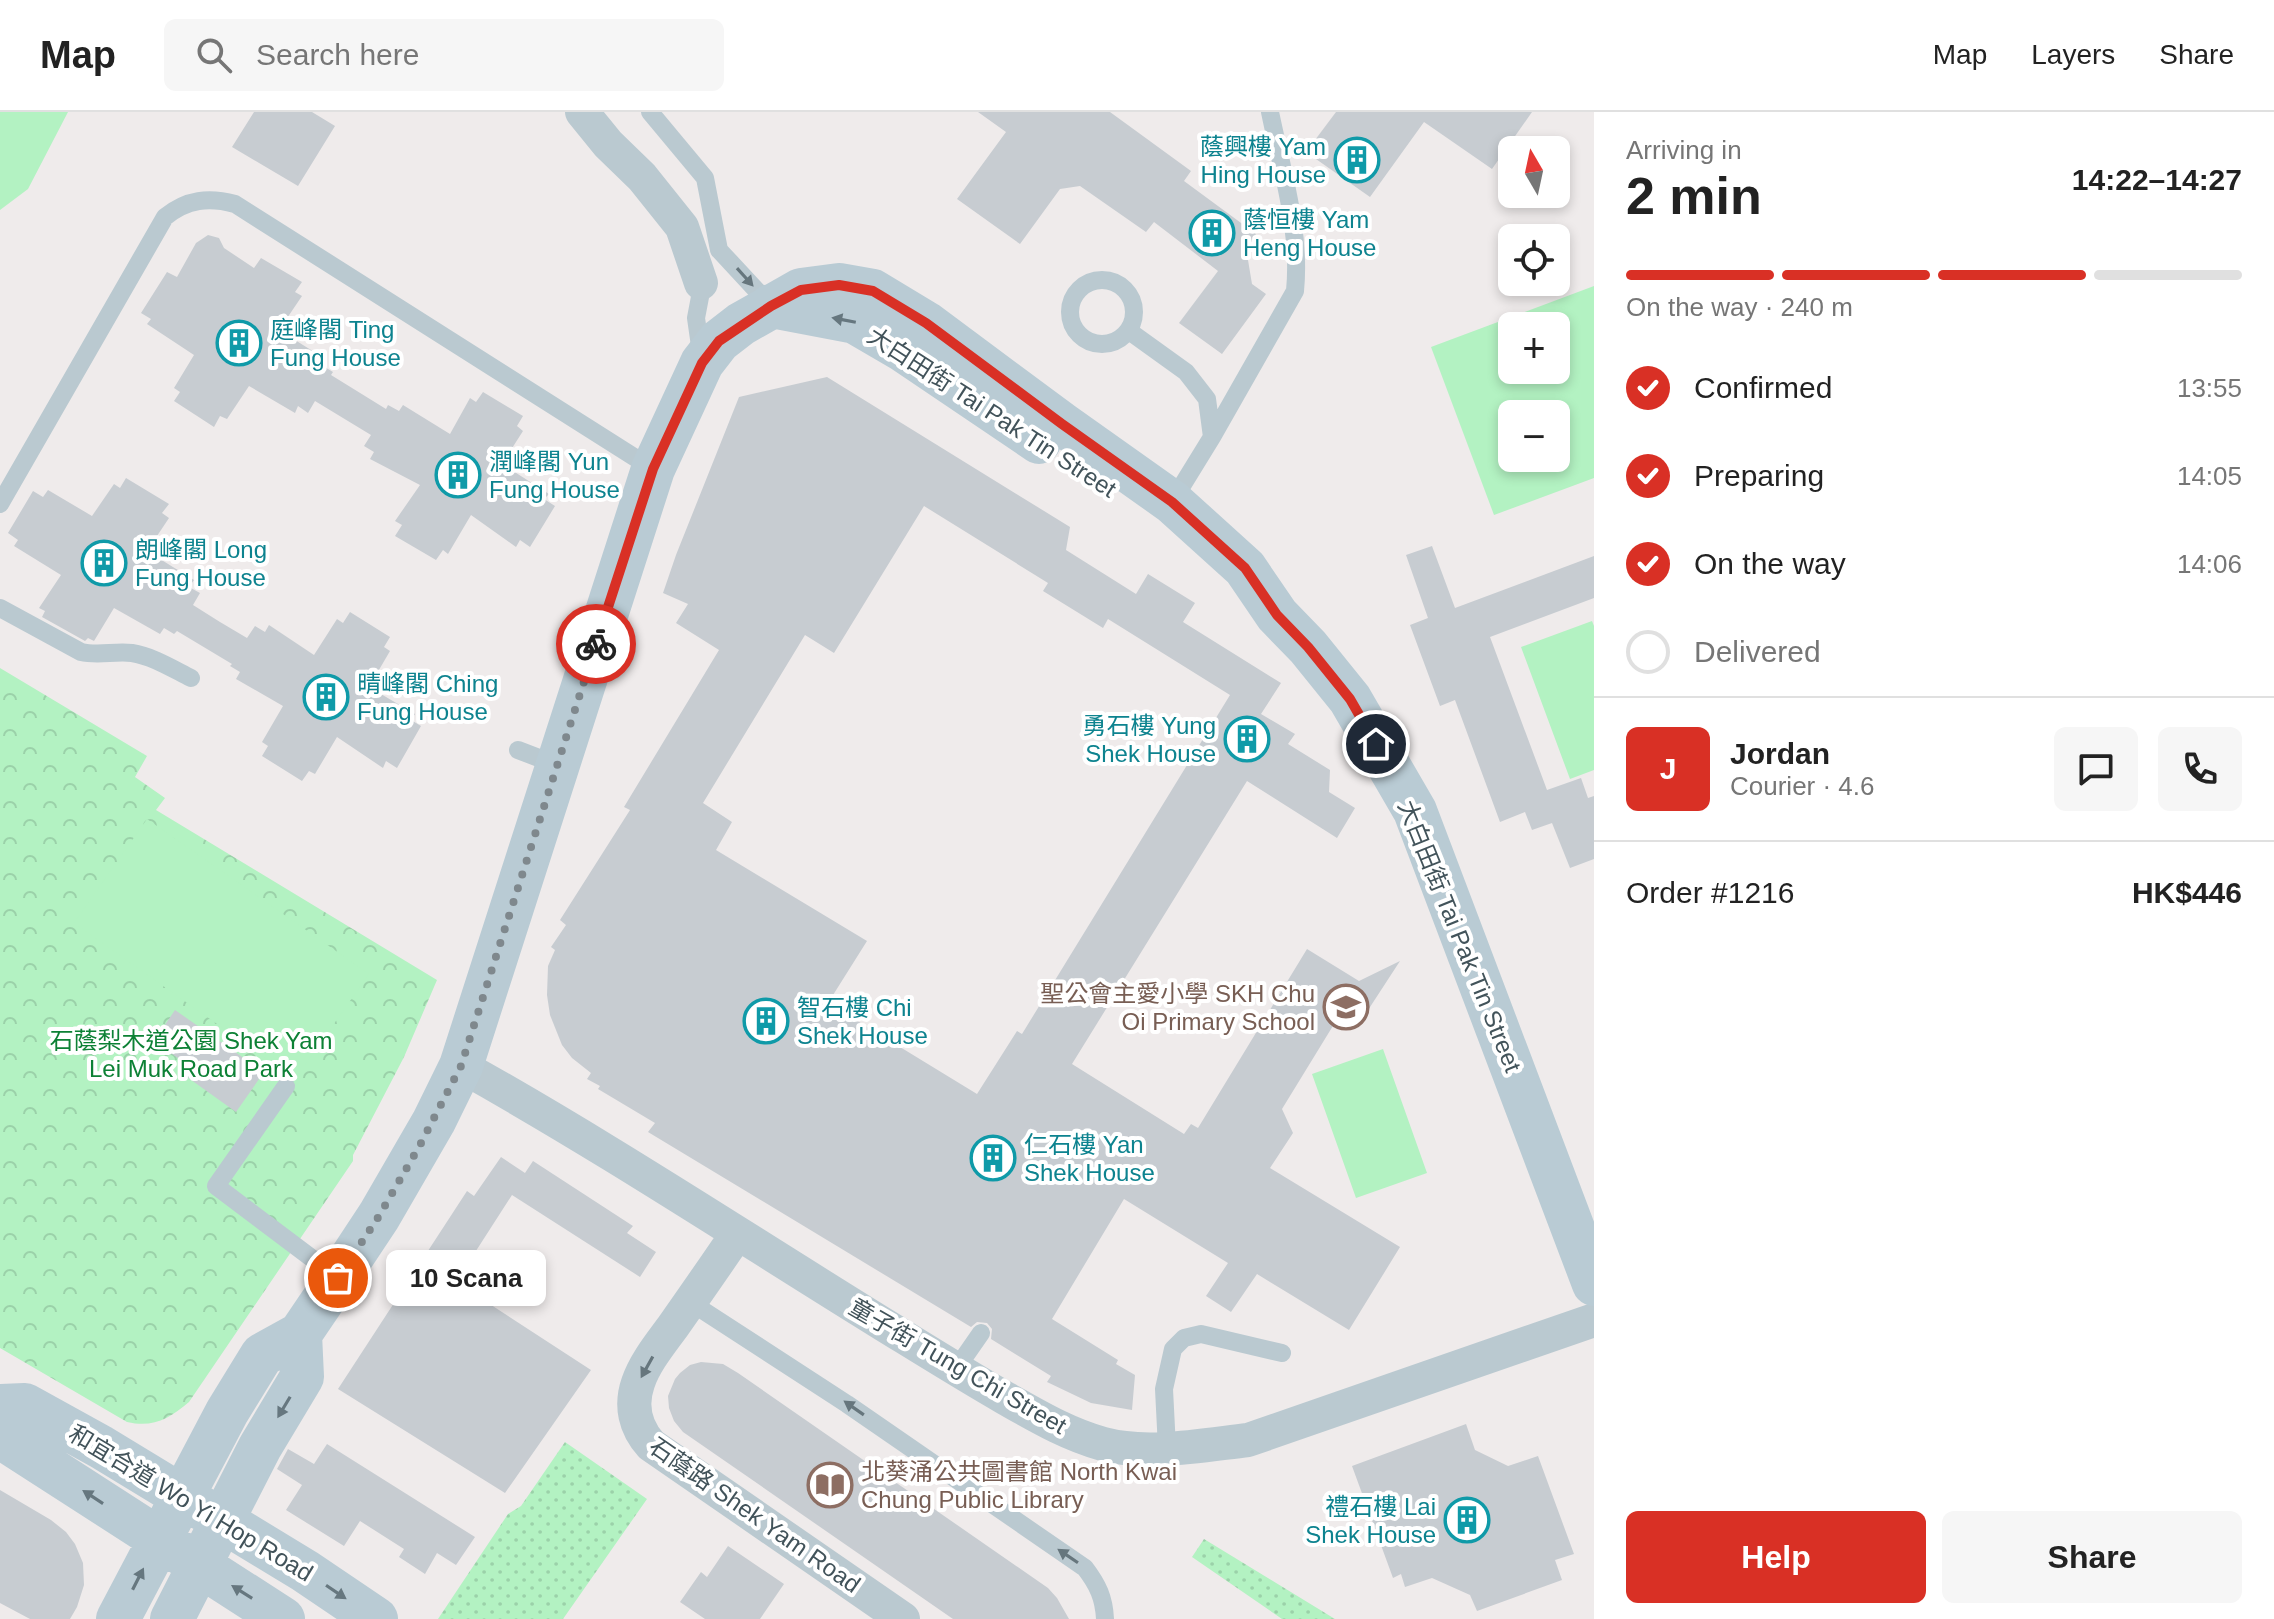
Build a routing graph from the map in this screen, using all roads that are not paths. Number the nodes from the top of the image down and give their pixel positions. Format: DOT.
graph roads {
  1 [pos="582,112"];
  2 [pos="650,112"];
  3 [pos="1270,112"];
  4 [pos="719,250"];
  5 [pos="701,283"];
  6 [pos="771,306"];
  7 [pos="1129,331"];
  8 [pos="702,363"];
  9 [pos="1212,437"];
  10 [pos="653,469"];
  11 [pos="1172,502"];
  12 [pos="0,504"];
  13 [pos="0,608"];
  14 [pos="1277,615"];
  15 [pos="191,678"];
  16 [pos="461,1066"];
  17 [pos="286,1086"];
  18 [pos="737,1234"];
  19 [pos="338,1278"];
  20 [pos="1594,1284"];
  21 [pos="690,1302"];
  22 [pos="1594,1320"];
  23 [pos="981,1333"];
  24 [pos="300,1334"];
  25 [pos="1282,1353"];
  26 [pos="956,1369"];
  27 [pos="0,1406"];
  28 [pos="0,1425"];
  29 [pos="1167,1448"];
  30 [pos="182,1495"];
  31 [pos="223,1520"];
  32 [pos="159,1539"];
  33 [pos="200,1566"];
  34 [pos="118,1619"];
  35 [pos="172,1619"];
  36 [pos="283,1619"];
  37 [pos="376,1619"];
  38 [pos="903,1619"];
  39 [pos="1105,1619"];
  1 -- 5 [label="street"];
  2 -- 4 [label="lane"];
  3 -- 9 [label="lane"];
  4 -- 5 [label="lane"];
  4 -- 6 [label="lane, one-way"];
  5 -- 8 [label="lane"];
  6 -- 8 [label="street"];
  6 -- 11 [label="street, 大白田街 Tai Pak Tin Street"];
  14 -- 6 [label="street, 大白田街 Tai Pak Tin Street, one-way"];
  7 -- 9 [label="lane"];
  8 -- 10 [label="street"];
  9 -- 11 [label="lane"];
  10 -- 12 [label="lane"];
  10 -- 16 [label="street"];
  11 -- 14 [label="street, 大白田街 Tai Pak Tin Street"];
  13 -- 15 [label="lane"];
  14 -- 20 [label="street, 大白田街 Tai Pak Tin Street"];
  16 -- 18 [label="street, 童子街 Tung Chi Street"];
  16 -- 19 [label="street"];
  17 -- 19 [label="lane"];
  18 -- 21 [label="street, 石蔭路 Shek Yam Road"];
  18 -- 26 [label="street, 童子街 Tung Chi Street"];
  19 -- 24 [label="street"];
  21 -- 38 [label="street, 石蔭路 Shek Yam Road, one-way"];
  39 -- 21 [label="lane, one-way"];
  22 -- 29 [label="street, 童子街 Tung Chi Street"];
  23 -- 26 [label="lane"];
  24 -- 30 [label="street"];
  24 -- 31 [label="street, one-way"];
  25 -- 29 [label="lane"];
  26 -- 29 [label="street, 童子街 Tung Chi Street"];
  27 -- 30 [label="street, 和宜合道 Wo Yi Hop Road"];
  32 -- 28 [label="street, 和宜合道 Wo Yi Hop Road, one-way"];
  30 -- 31 [label="street, 和宜合道 Wo Yi Hop Road"];
  30 -- 32 [label="street"];
  31 -- 33 [label="street"];
  31 -- 37 [label="street, 和宜合道 Wo Yi Hop Road, one-way"];
  32 -- 33 [label="street, 和宜合道 Wo Yi Hop Road"];
  34 -- 32 [label="street, one-way"];
  33 -- 35 [label="street"];
  36 -- 33 [label="street, 和宜合道 Wo Yi Hop Road, one-way"];
}
